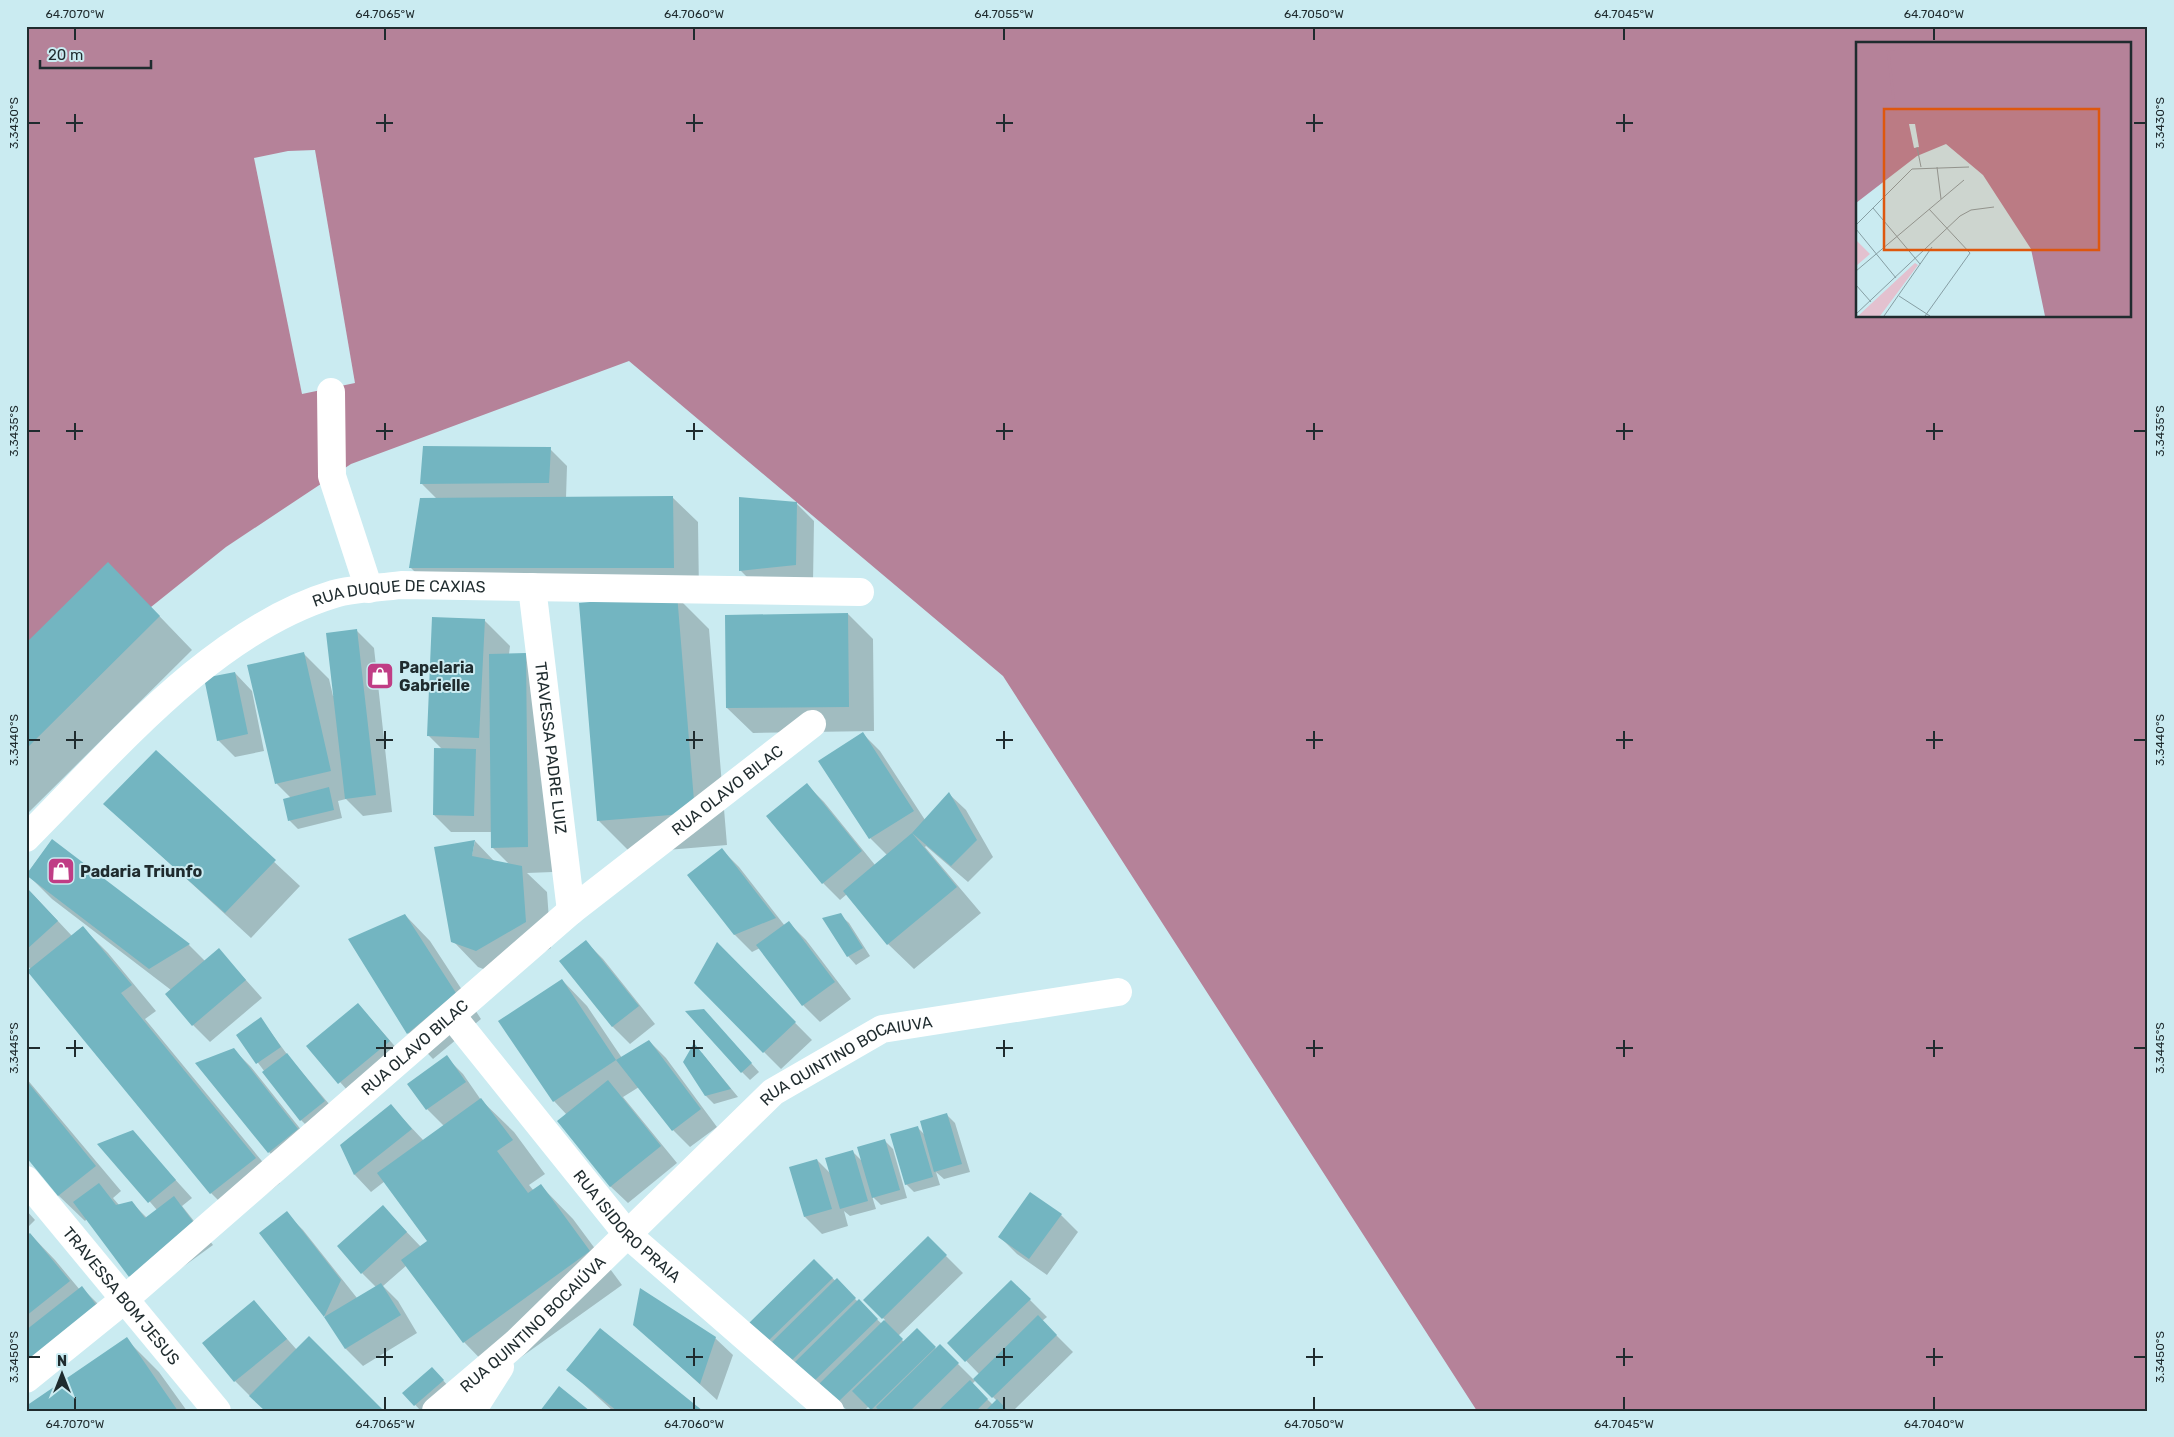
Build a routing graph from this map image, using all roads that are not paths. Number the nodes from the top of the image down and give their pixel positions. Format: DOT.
graph roads {
  1 [pos="331,392"];
  2 [pos="532,587"];
  3 [pos="369,589"];
  4 [pos="860,592"];
  5 [pos="812,724"];
  6 [pos="26,838"];
  7 [pos="570,911"];
  8 [pos="1118,992"];
  9 [pos="452,1016"];
  10 [pos="26,1180"];
  11 [pos="628,1235"];
  12 [pos="125,1299"];
  13 [pos="516,1343"];
  14 [pos="26,1379"];
  15 [pos="217,1411"];
  16 [pos="436,1411"];
  17 [pos="472,1411"];
  18 [pos="830,1411"];
  1 -- 3 [label="street"];
  2 -- 3 [label="street, RUA DUQUE DE CAXIAS"];
  2 -- 4 [label="street, RUA DUQUE DE CAXIAS"];
  2 -- 7 [label="street, TRAVESSA PADRE LUIZ"];
  3 -- 6 [label="street, RUA DUQUE DE CAXIAS"];
  5 -- 7 [label="street, RUA OLAVO BILAC"];
  7 -- 9 [label="street, RUA OLAVO BILAC"];
  8 -- 11 [label="street, RUA QUINTINO BOCAIUVA"];
  9 -- 11 [label="street, RUA ISIDORO PRAIA"];
  9 -- 12 [label="street, RUA OLAVO BILAC"];
  10 -- 12 [label="street, TRAVESSA BOM JESUS"];
  11 -- 13 [label="street, RUA QUINTINO BOCAIÚVA"];
  11 -- 18 [label="street, RUA ISIDORO PRAIA"];
  12 -- 14 [label="street, RUA OLAVO BILAC"];
  12 -- 15 [label="street, TRAVESSA BOM JESUS"];
  13 -- 16 [label="street, RUA QUINTINO BOCAIÚVA"];
  13 -- 17 [label="street"];
}
